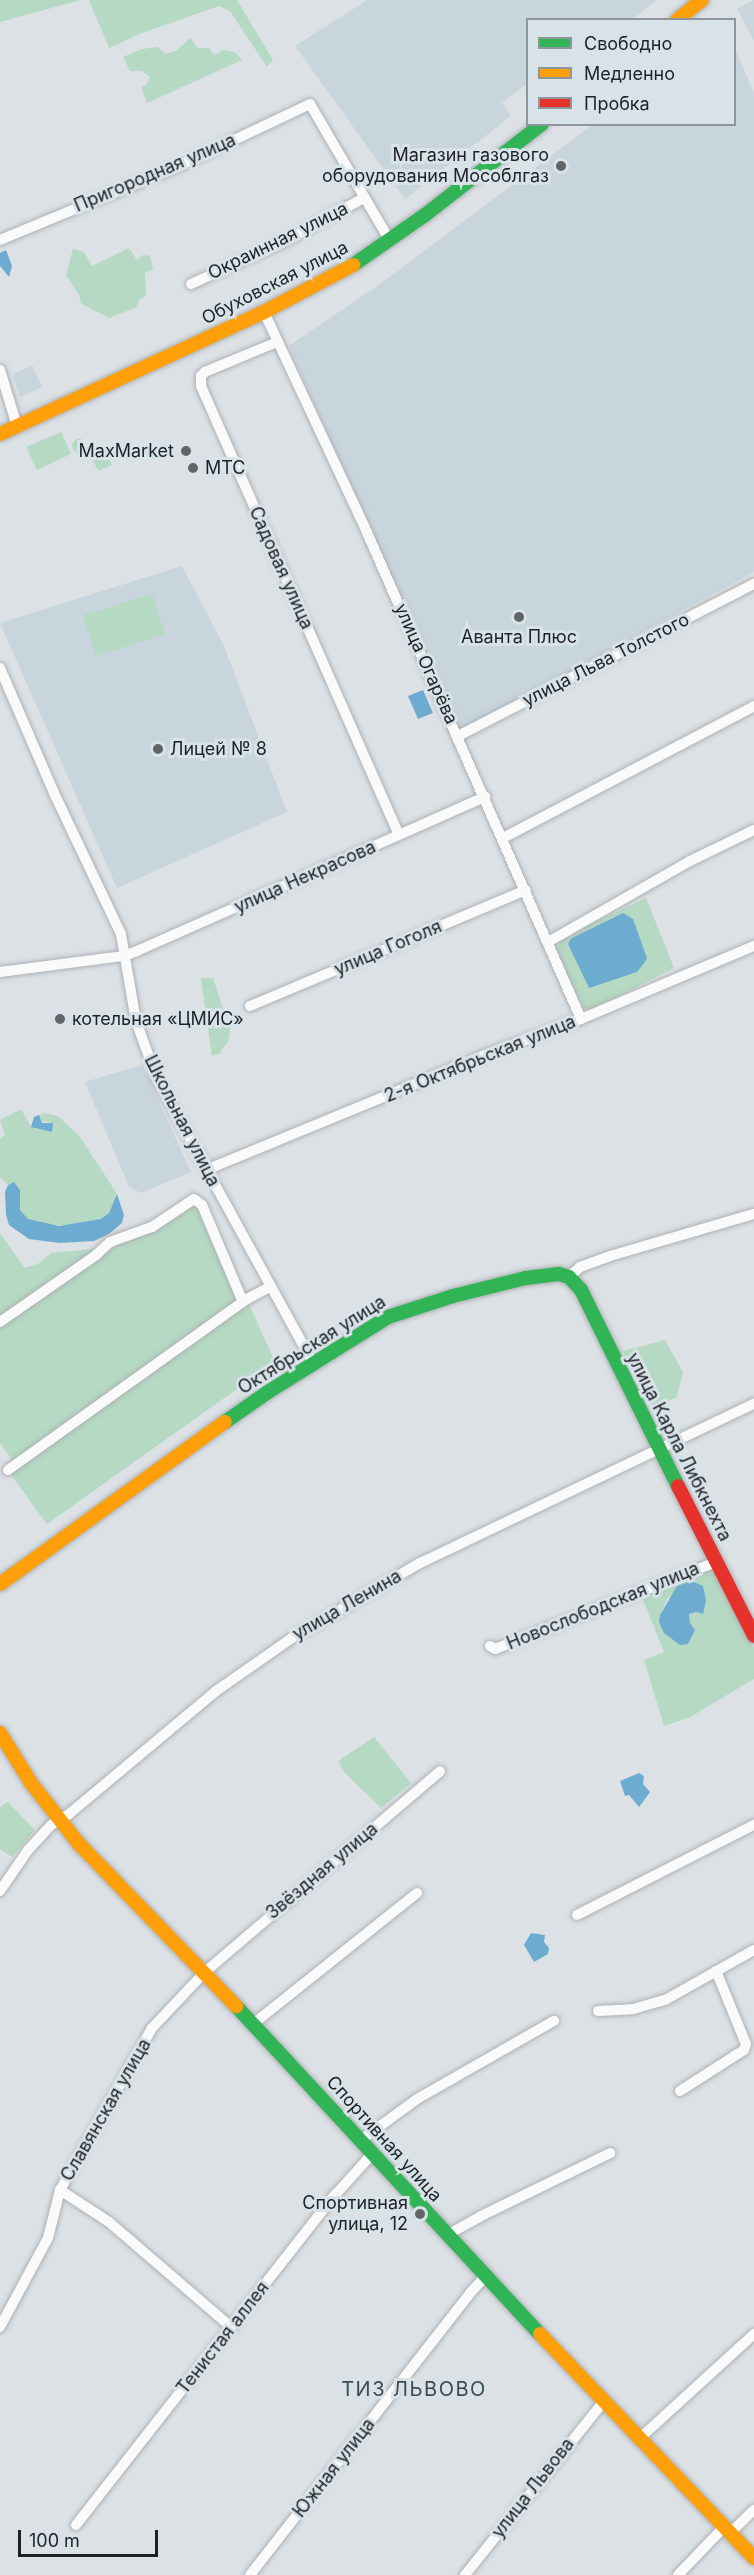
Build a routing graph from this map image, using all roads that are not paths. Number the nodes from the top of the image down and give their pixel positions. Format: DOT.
graph roads {
  1 [pos="702,0"];
  2 [pos="680,18"];
  3 [pos="539,126"];
  4 [pos="364,198"];
  5 [pos="0,240"];
  6 [pos="390,241"];
  7 [pos="191,284"];
  8 [pos="264,312"];
  9 [pos="277,342"];
  10 [pos="0,370"];
  11 [pos="17,426"];
  12 [pos="0,434"];
  13 [pos="754,584"];
  14 [pos="0,668"];
  15 [pos="754,706"];
  16 [pos="458,735"];
  17 [pos="485,797"];
  18 [pos="754,830"];
  19 [pos="399,834"];
  20 [pos="503,838"];
  21 [pos="526,890"];
  22 [pos="548,942"];
  23 [pos="754,946"];
  24 [pos="124,956"];
  25 [pos="0,972"];
  26 [pos="250,1006"];
  27 [pos="581,1019"];
  28 [pos="206,1170"];
  29 [pos="754,1214"];
  30 [pos="569,1277"];
  31 [pos="270,1287"];
  32 [pos="243,1302"];
  33 [pos="0,1322"];
  34 [pos="313,1363"];
  35 [pos="754,1404"];
  36 [pos="660,1450"];
  37 [pos="8,1470"];
  38 [pos="718,1561"];
  39 [pos="0,1584"];
  40 [pos="754,1636"];
  41 [pos="490,1646"];
  42 [pos="0,1733"];
  43 [pos="440,1771"];
  44 [pos="58,1820"];
  45 [pos="754,1825"];
  46 [pos="0,1891"];
  47 [pos="417,1893"];
  48 [pos="577,1915"];
  49 [pos="754,1950"];
  50 [pos="716,1971"];
  51 [pos="205,1972"];
  52 [pos="598,2011"];
  53 [pos="554,2021"];
  54 [pos="253,2024"];
  55 [pos="680,2091"];
  56 [pos="362,2140"];
  57 [pos="373,2153"];
  58 [pos="610,2153"];
  59 [pos="60,2190"];
  60 [pos="447,2235"];
  61 [pos="485,2277"];
  62 [pos="0,2327"];
  63 [pos="231,2327"];
  64 [pos="754,2334"];
  65 [pos="603,2402"];
  66 [pos="639,2439"];
  67 [pos="754,2510"];
  68 [pos="76,2524"];
  69 [pos="726,2531"];
  70 [pos="754,2558"];
  71 [pos="250,2575"];
  72 [pos="465,2575"];
  73 [pos="678,2575"];
  1 -- 2 [label="street"];
  3 -- 6 [label="street, Обуховская улица"];
  4 -- 5 [label="street, Пригородная улица"];
  4 -- 6 [label="street"];
  4 -- 7 [label="street, Окраинная улица"];
  6 -- 8 [label="street, Обуховская улица"];
  8 -- 9 [label="street, улица Огарёва"];
  8 -- 11 [label="street, Обуховская улица"];
  9 -- 16 [label="street, улица Огарёва"];
  9 -- 19 [label="street, Садовая улица"];
  10 -- 11 [label="street"];
  11 -- 12 [label="street, Обуховская улица"];
  13 -- 16 [label="street, улица Льва Толстого"];
  14 -- 24 [label="street, Школьная улица"];
  15 -- 20 [label="street"];
  16 -- 17 [label="street, улица Огарёва"];
  17 -- 19 [label="street, улица Некрасова"];
  17 -- 20 [label="street, улица Огарёва"];
  18 -- 22 [label="street"];
  19 -- 24 [label="street, улица Некрасова"];
  20 -- 21 [label="street, улица Огарёва"];
  21 -- 22 [label="street, улица Огарёва"];
  21 -- 26 [label="street, улица Гоголя"];
  22 -- 27 [label="street, улица Огарёва"];
  23 -- 27 [label="street, 2-я Октябрьская улица"];
  24 -- 25 [label="street, улица Некрасова"];
  24 -- 28 [label="street, Школьная улица"];
  27 -- 28 [label="street, 2-я Октябрьская улица"];
  28 -- 31 [label="street, Школьная улица"];
  29 -- 30 [label="street"];
  30 -- 34 [label="street, Октябрьская улица"];
  30 -- 36 [label="street, улица Карла Либкнехта"];
  31 -- 32 [label="street"];
  31 -- 34 [label="street, Школьная улица"];
  32 -- 33 [label="street"];
  32 -- 37 [label="street"];
  34 -- 39 [label="street, Октябрьская улица"];
  35 -- 36 [label="street, улица Ленина"];
  36 -- 38 [label="street, улица Карла Либкнехта"];
  36 -- 44 [label="street, улица Ленина"];
  38 -- 40 [label="street, улица Карла Либкнехта"];
  38 -- 41 [label="street, Новослободская улица"];
  42 -- 44 [label="street, Спортивная улица"];
  43 -- 51 [label="street, Звёздная улица"];
  44 -- 46 [label="street, улица Ленина"];
  44 -- 51 [label="street, Спортивная улица"];
  45 -- 48 [label="street"];
  47 -- 54 [label="street"];
  49 -- 50 [label="street"];
  50 -- 52 [label="street"];
  50 -- 55 [label="street"];
  51 -- 54 [label="street, Спортивная улица"];
  51 -- 59 [label="street, Славянская улица"];
  53 -- 56 [label="street"];
  54 -- 56 [label="street, Спортивная улица"];
  56 -- 57 [label="street, Спортивная улица"];
  57 -- 60 [label="street, Спортивная улица"];
  57 -- 63 [label="street, Тенистая аллея"];
  58 -- 60 [label="street"];
  59 -- 62 [label="street, Славянская улица"];
  59 -- 63 [label="street"];
  60 -- 61 [label="street, Спортивная улица"];
  61 -- 65 [label="street, Спортивная улица"];
  61 -- 71 [label="street, Южная улица"];
  63 -- 68 [label="street, Тенистая аллея"];
  64 -- 66 [label="street"];
  65 -- 66 [label="street, Спортивная улица"];
  65 -- 72 [label="street, улица Львова"];
  66 -- 69 [label="street, Спортивная улица"];
  67 -- 69 [label="street"];
  69 -- 70 [label="street, Спортивная улица"];
  69 -- 73 [label="street"];
}
